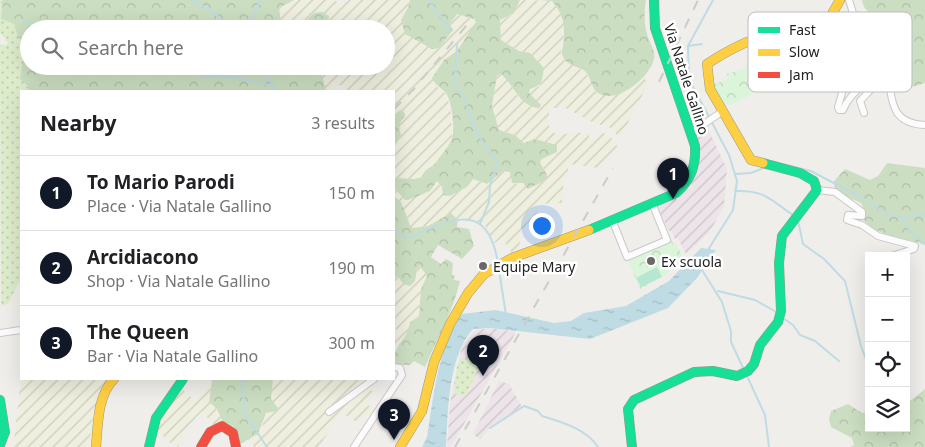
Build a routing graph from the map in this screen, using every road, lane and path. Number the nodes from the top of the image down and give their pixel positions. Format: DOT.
graph roads {
  1 [pos="654,0"];
  2 [pos="840,0"];
  3 [pos="848,0"];
  4 [pos="832,12"];
  5 [pos="852,12"];
  6 [pos="748,45"];
  7 [pos="844,92"];
  8 [pos="855,92"];
  9 [pos="868,92"];
  10 [pos="890,92"];
  11 [pos="722,112"];
  12 [pos="864,113"];
  13 [pos="925,125"];
  14 [pos="691,133"];
  15 [pos="817,190"];
  16 [pos="652,203"];
  17 [pos="613,222"];
  18 [pos="906,252"];
  19 [pos="20,330"];
  20 [pos="0,333"];
  21 [pos="395,367"];
  22 [pos="112,380"];
  23 [pos="182,380"];
  24 [pos="373,380"];
  25 [pos="0,400"];
  26 [pos="330,412"];
  27 [pos="0,445"];
  28 [pos="96,447"];
  29 [pos="149,447"];
  30 [pos="201,447"];
  31 [pos="236,447"];
  32 [pos="354,447"];
  33 [pos="400,447"];
  34 [pos="632,447"];
  1 -- 14 [label="street, Via Natale Gallino"];
  2 -- 4 [label="street"];
  3 -- 5 [label="street"];
  6 -- 11 [label="street"];
  7 -- 8 [label="street"];
  9 -- 12 [label="street"];
  10 -- 13 [label="street"];
  11 -- 14 [label="street"];
  11 -- 15 [label="street"];
  14 -- 16 [label="street, Via Natale Gallino"];
  15 -- 18 [label="street"];
  15 -- 34 [label="street"];
  16 -- 17 [label="street, Via Natale Gallino"];
  16 -- 17 [label="street"];
  17 -- 33 [label="street, Via Natale Gallino"];
  19 -- 20 [label="street"];
  21 -- 32 [label="street"];
  22 -- 28 [label="street"];
  23 -- 29 [label="street"];
  24 -- 26 [label="street"];
  25 -- 27 [label="street"];
  30 -- 31 [label="street"];
}
